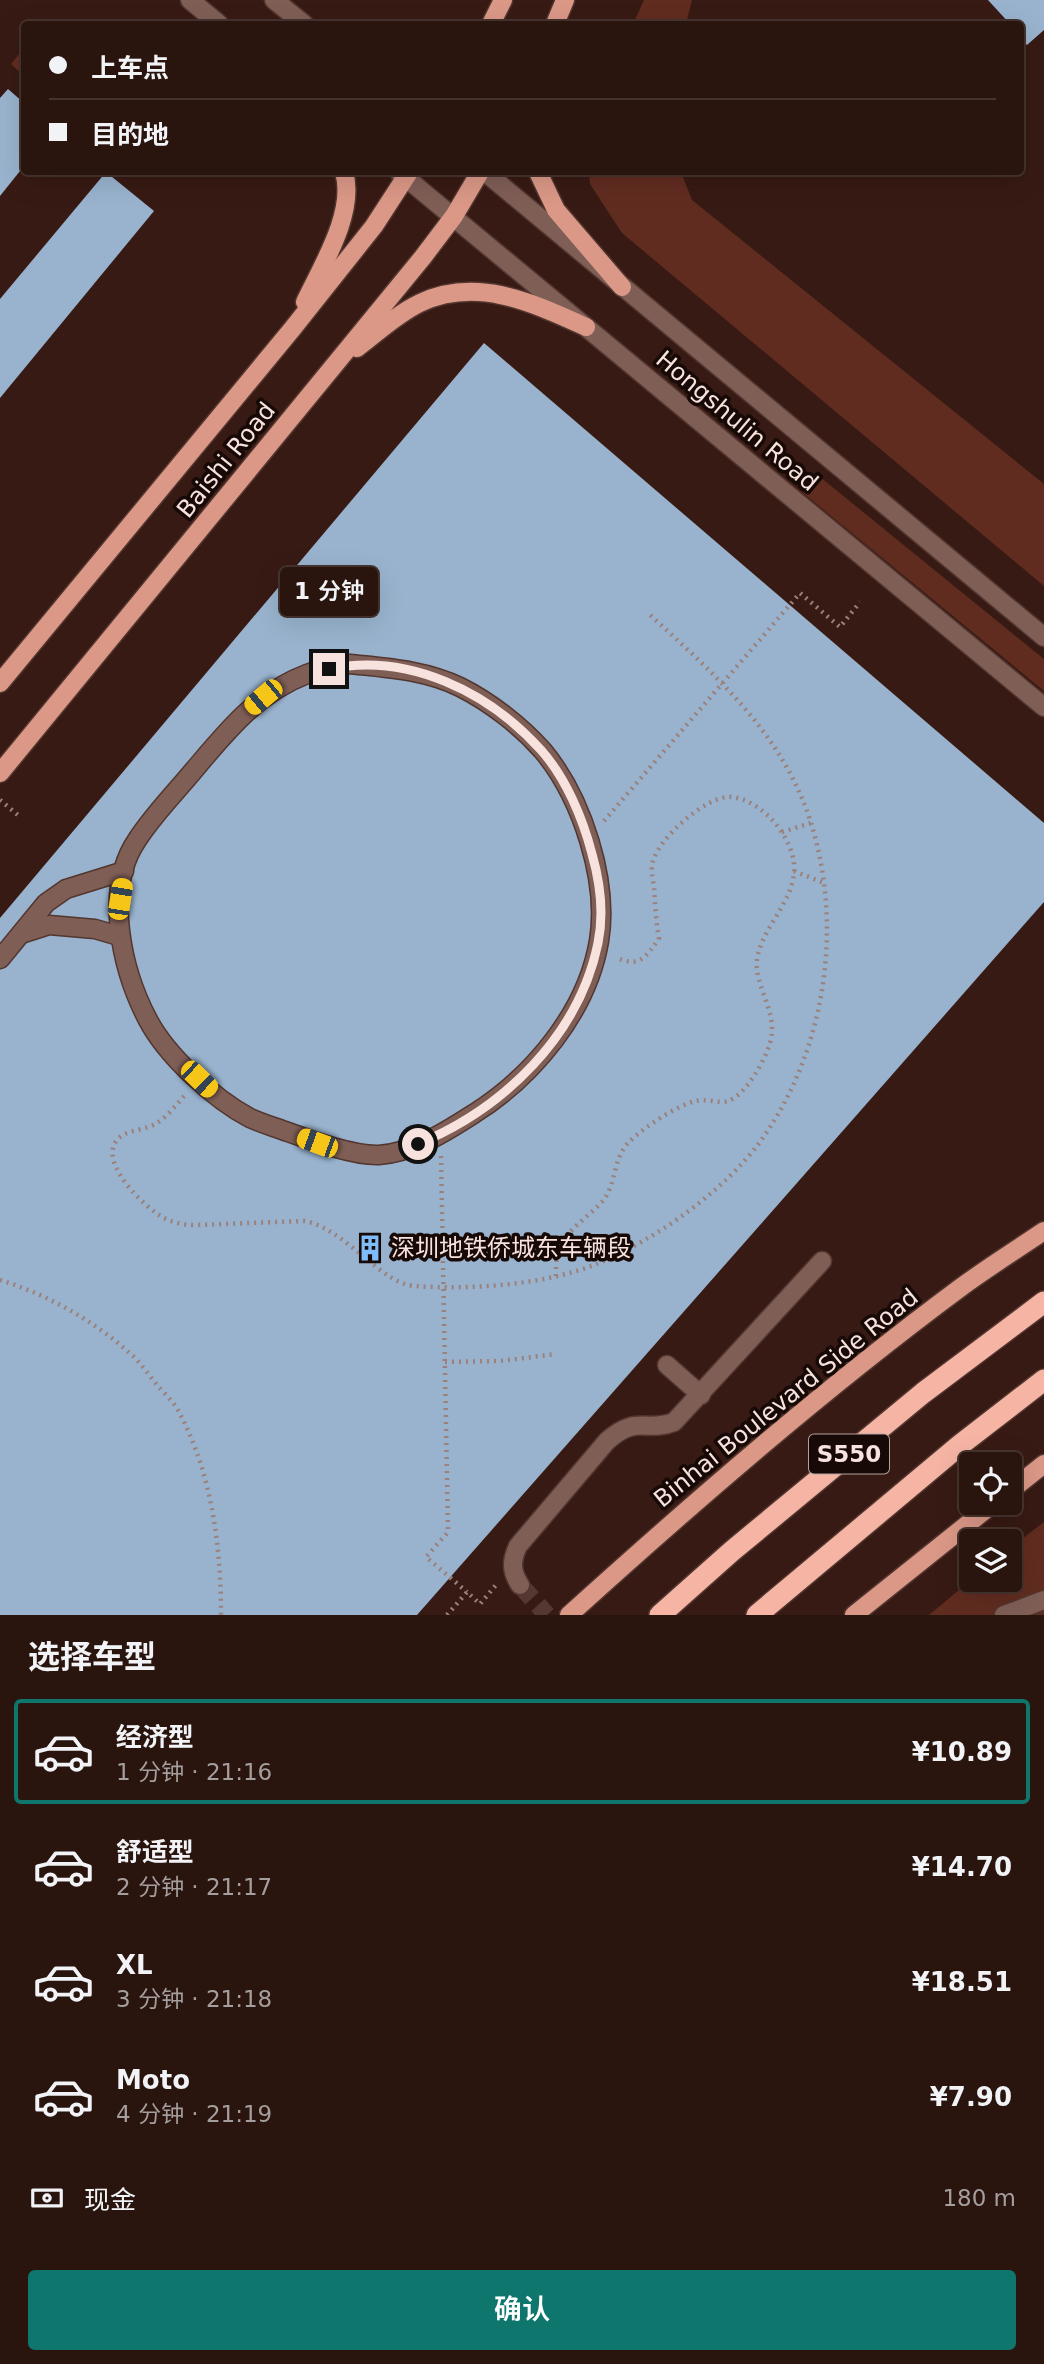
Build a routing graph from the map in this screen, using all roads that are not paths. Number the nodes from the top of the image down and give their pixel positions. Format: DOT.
graph roads {
  1 [pos="190,0"];
  2 [pos="274,0"];
  3 [pos="565,0"];
  4 [pos="215,21"];
  5 [pos="300,21"];
  6 [pos="556,21"];
  7 [pos="344,175"];
  8 [pos="404,175"];
  9 [pos="407,175"];
  10 [pos="481,175"];
  11 [pos="487,175"];
  12 [pos="539,175"];
  13 [pos="454,216"];
  14 [pos="622,288"];
  15 [pos="586,327"];
  16 [pos="293,328"];
  17 [pos="333,367"];
  18 [pos="1044,637"];
  19 [pos="0,683"];
  20 [pos="1044,707"];
  21 [pos="0,773"];
  22 [pos="124,871"];
  23 [pos="20,934"];
  24 [pos="119,936"];
  25 [pos="0,959"];
  26 [pos="1044,1231"];
  27 [pos="822,1261"];
  28 [pos="1044,1302"];
  29 [pos="667,1365"];
  30 [pos="1044,1380"];
  31 [pos="701,1395"];
  32 [pos="1044,1464"];
  33 [pos="1022,1481"];
  34 [pos="979,1515"];
  35 [pos="520,1585"];
  36 [pos="1044,1600"];
  37 [pos="569,1615"];
  38 [pos="660,1615"];
  39 [pos="757,1615"];
  40 [pos="854,1615"];
  41 [pos="1004,1615"];
  1 -- 4 [label="street"];
  2 -- 5 [label="street"];
  3 -- 6 [label="main road"];
  7 -- 16 [label="main road"];
  8 -- 16 [label="main road, Baishi Road"];
  9 -- 13 [label="street, Hongshulin Road"];
  10 -- 13 [label="main road, Baishi Road"];
  11 -- 14 [label="street, Hongshulin Road"];
  12 -- 14 [label="main road"];
  13 -- 15 [label="street, Hongshulin Road"];
  13 -- 17 [label="main road, Baishi Road"];
  14 -- 18 [label="street, Hongshulin Road"];
  15 -- 17 [label="main road"];
  15 -- 20 [label="street, Hongshulin Road"];
  16 -- 19 [label="main road, Baishi Road"];
  17 -- 21 [label="main road, Baishi Road"];
  22 -- 23 [label="street"];
  22 -- 24 [label="street"];
  22 -- 24 [label="street"];
  23 -- 24 [label="street"];
  23 -- 25 [label="street"];
  26 -- 37 [label="main road, Binhai Boulevard Side Road"];
  27 -- 31 [label="street"];
  28 -- 38 [label="highway, S550"];
  29 -- 31 [label="street"];
  30 -- 39 [label="highway, S550"];
  31 -- 35 [label="street"];
  32 -- 33 [label="main road"];
  34 -- 40 [label="main road"];
  36 -- 41 [label="street"];
}
